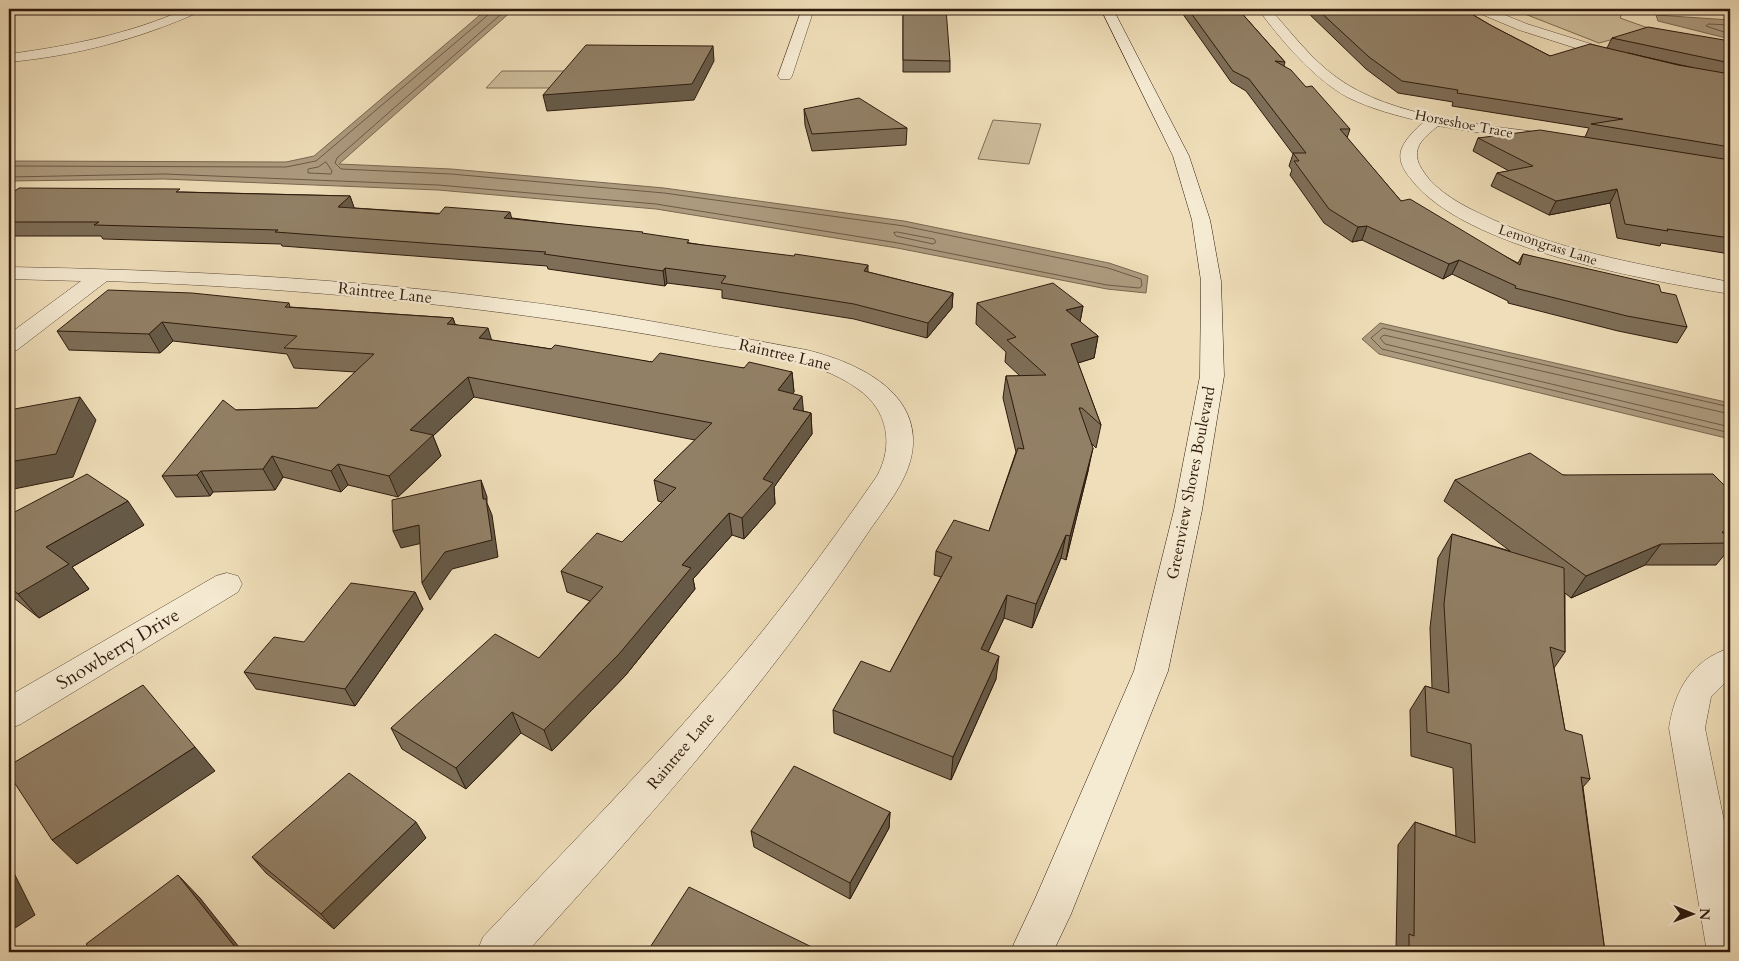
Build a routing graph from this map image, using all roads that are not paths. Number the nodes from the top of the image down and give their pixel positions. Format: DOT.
graph roads {
  1 [pos="195,9"];
  2 [pos="808,9"];
  3 [pos="1107,9"];
  4 [pos="1264,9"];
  5 [pos="1480,9"];
  6 [pos="1587,48"];
  7 [pos="1560,55"];
  8 [pos="9,58"];
  9 [pos="1628,60"];
  10 [pos="785,76"];
  11 [pos="1434,120"];
  12 [pos="1566,142"];
  13 [pos="9,274"];
  14 [pos="102,274"];
  15 [pos="1730,288"];
  16 [pos="9,345"];
  17 [pos="227,584"];
  18 [pos="1730,661"];
  19 [pos="9,714"];
  20 [pos="498,952"];
  21 [pos="1031,952"];
  22 [pos="1728,952"];
  1 -- 8 [label="street"];
  2 -- 10 [label="street"];
  3 -- 21 [label="street, Greenview Shores Boulevard"];
  4 -- 11 [label="street, Horseshoe Trace"];
  5 -- 6 [label="street"];
  6 -- 7 [label="street"];
  6 -- 9 [label="street"];
  11 -- 12 [label="street, Horseshoe Trace"];
  11 -- 15 [label="street, Lemongrass Lane"];
  13 -- 14 [label="street, Raintree Lane"];
  14 -- 16 [label="street"];
  14 -- 20 [label="street, Raintree Lane"];
  17 -- 19 [label="street, Snowberry Drive"];
  18 -- 22 [label="street"];
}
